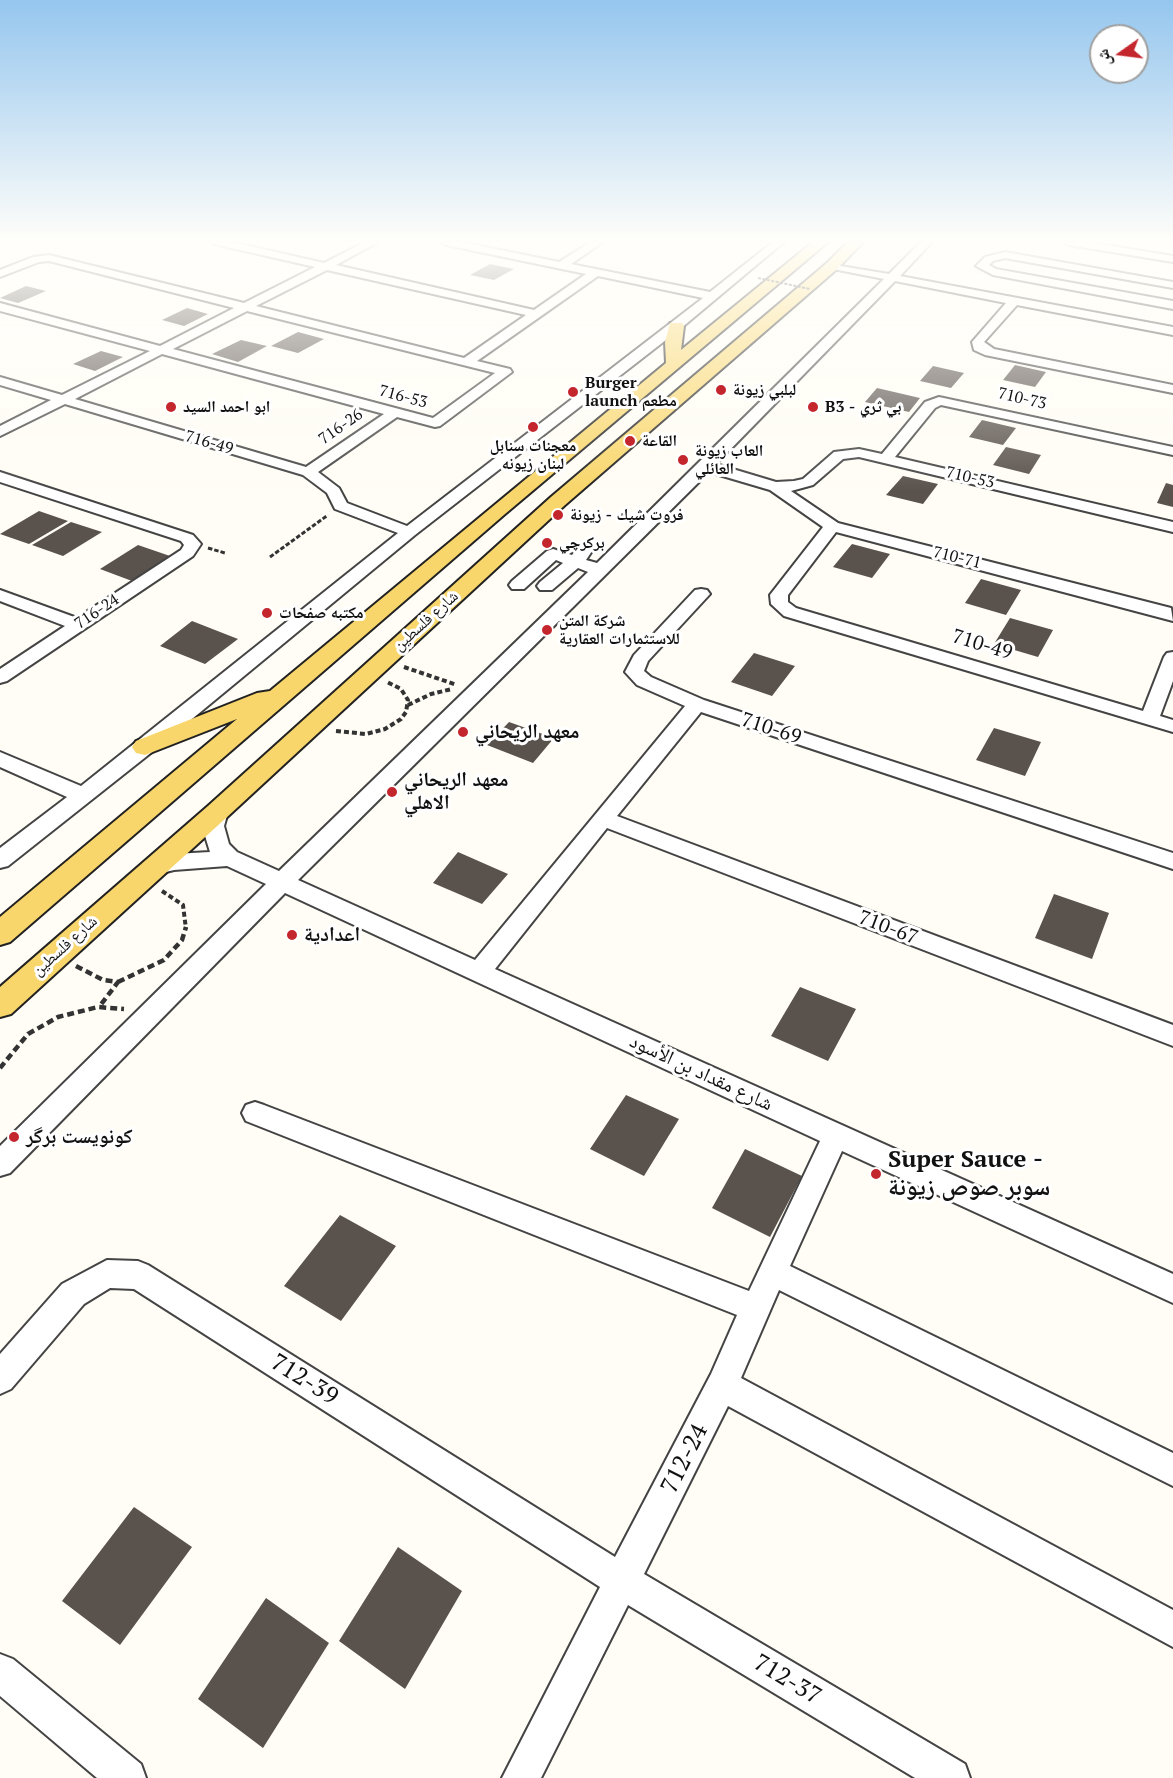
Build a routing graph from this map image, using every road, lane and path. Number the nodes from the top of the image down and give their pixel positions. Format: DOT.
graph roads {
  1 [pos="68,325"];
  2 [pos="210,325"];
  3 [pos="322,325"];
  4 [pos="521,325"];
  5 [pos="722,325"];
  6 [pos="763,325"];
  7 [pos="845,325"];
  8 [pos="993,325"];
  9 [pos="1141,325"];
  10 [pos="676,326"];
  11 [pos="1173,331"];
  12 [pos="162,350"];
  13 [pos="467,362"];
  14 [pos="674,365"];
  15 [pos="0,381"];
  16 [pos="1173,389"];
  17 [pos="64,400"];
  18 [pos="395,412"];
  19 [pos="0,432"];
  20 [pos="1173,451"];
  21 [pos="887,458"];
  22 [pos="706,466"];
  23 [pos="308,472"];
  24 [pos="0,477"];
  25 [pos="775,487"];
  26 [pos="525,490"];
  27 [pos="558,501"];
  28 [pos="341,506"];
  29 [pos="498,510"];
  30 [pos="536,521"];
  31 [pos="832,526"];
  32 [pos="1173,527"];
  33 [pos="410,532"];
  34 [pos="586,548"];
  35 [pos="270,557"];
  36 [pos="575,562"];
  37 [pos="600,570"];
  38 [pos="519,585"];
  39 [pos="546,586"];
  40 [pos="701,594"];
  41 [pos="0,596"];
  42 [pos="1173,616"];
  43 [pos="78,625"];
  44 [pos="1173,657"];
  45 [pos="375,668"];
  46 [pos="0,677"];
  47 [pos="291,688"];
  48 [pos="697,704"];
  49 [pos="408,705"];
  50 [pos="1149,718"];
  51 [pos="315,724"];
  52 [pos="1173,726"];
  53 [pos="145,747"];
  54 [pos="0,759"];
  55 [pos="82,795"];
  56 [pos="217,812"];
  57 [pos="604,819"];
  58 [pos="229,858"];
  59 [pos="0,860"];
  60 [pos="1173,861"];
  61 [pos="146,874"];
  62 [pos="283,881"];
  63 [pos="0,934"];
  64 [pos="55,955"];
  65 [pos="479,971"];
  66 [pos="118,982"];
  67 [pos="0,1005"];
  68 [pos="98,1007"];
  69 [pos="145,1019"];
  70 [pos="1173,1036"];
  71 [pos="0,1068"];
  72 [pos="255,1113"];
  73 [pos="836,1135"];
  74 [pos="0,1164"];
  75 [pos="772,1272"];
  76 [pos="1173,1289"];
  77 [pos="756,1308"];
  78 [pos="0,1378"];
  79 [pos="722,1386"];
  80 [pos="1173,1470"];
  81 [pos="623,1582"];
  82 [pos="1173,1629"];
  83 [pos="0,1672"];
  84 [pos="127,1778"];
  85 [pos="521,1778"];
  86 [pos="951,1778"];
  1 -- 12 [label="street, 716-53"];
  2 -- 12 [label="street"];
  3 -- 13 [label="street, 716-53"];
  4 -- 13 [label="street"];
  5 -- 14 [label="main road, شارع فلسطين"];
  6 -- 27 [label="main road, شارع فلسطين"];
  7 -- 22 [label="street"];
  8 -- 16 [label="street"];
  9 -- 11 [label="street"];
  10 -- 14 [label="main road"];
  10 -- 33 [label="street"];
  12 -- 17 [label="street"];
  12 -- 18 [label="street, 716-53"];
  13 -- 18 [label="street, 716-53"];
  14 -- 26 [label="main road, شارع فلسطين"];
  15 -- 17 [label="street, 716-49"];
  17 -- 19 [label="street"];
  17 -- 23 [label="street, 716-49"];
  18 -- 23 [label="street, 716-26"];
  20 -- 21 [label="street, 710-73"];
  21 -- 25 [label="street, 710-53"];
  21 -- 32 [label="street, 710-53"];
  22 -- 25 [label="street"];
  22 -- 37 [label="street"];
  23 -- 28 [label="street, 716-49"];
  24 -- 43 [label="street, 716-24"];
  25 -- 31 [label="street, 710-71"];
  26 -- 27 [label="main road"];
  26 -- 29 [label="main road, شارع فلسطين"];
  27 -- 30 [label="main road, شارع فلسطين"];
  28 -- 33 [label="street"];
  28 -- 35 [label="path"];
  29 -- 30 [label="main road"];
  29 -- 47 [label="main road, شارع فلسطين"];
  30 -- 45 [label="main road, شارع فلسطين"];
  31 -- 42 [label="street, 710-71"];
  31 -- 50 [label="street, 710-49"];
  33 -- 53 [label="street"];
  34 -- 36 [label="street"];
  36 -- 37 [label="street"];
  36 -- 38 [label="street"];
  36 -- 39 [label="street"];
  37 -- 62 [label="street"];
  40 -- 48 [label="street, 710-69"];
  41 -- 43 [label="street"];
  43 -- 46 [label="street, 716-24"];
  44 -- 50 [label="street"];
  45 -- 49 [label="path"];
  45 -- 49 [label="path"];
  45 -- 51 [label="main road, شارع فلسطين"];
  47 -- 53 [label="main road"];
  47 -- 63 [label="main road, شارع فلسطين"];
  48 -- 57 [label="street"];
  48 -- 60 [label="street, 710-69"];
  49 -- 51 [label="path"];
  50 -- 52 [label="street, 710-49"];
  51 -- 56 [label="main road, شارع فلسطين"];
  53 -- 55 [label="street"];
  54 -- 55 [label="street"];
  55 -- 59 [label="street"];
  56 -- 58 [label="street"];
  56 -- 61 [label="main road, شارع فلسطين"];
  57 -- 65 [label="street"];
  57 -- 70 [label="street, 710-67"];
  58 -- 61 [label="street"];
  58 -- 62 [label="street, شارع مقداد بن الأسود"];
  61 -- 64 [label="main road, شارع فلسطين"];
  61 -- 66 [label="path"];
  62 -- 65 [label="street, شارع مقداد بن الأسود"];
  62 -- 69 [label="street"];
  64 -- 66 [label="path"];
  64 -- 67 [label="main road, شارع فلسطين"];
  65 -- 73 [label="street, شارع مقداد بن الأسود"];
  66 -- 68 [label="path"];
  68 -- 69 [label="path"];
  68 -- 71 [label="path"];
  69 -- 74 [label="street"];
  72 -- 77 [label="street"];
  73 -- 75 [label="street, 712-24"];
  73 -- 76 [label="street, شارع مقداد بن الأسود"];
  75 -- 77 [label="street, 712-24"];
  75 -- 80 [label="street"];
  77 -- 79 [label="street, 712-24"];
  78 -- 81 [label="street, 712-39"];
  79 -- 81 [label="street, 712-24"];
  79 -- 82 [label="street"];
  81 -- 85 [label="street, 712-24"];
  81 -- 86 [label="street, 712-37"];
  83 -- 84 [label="street"];
}
